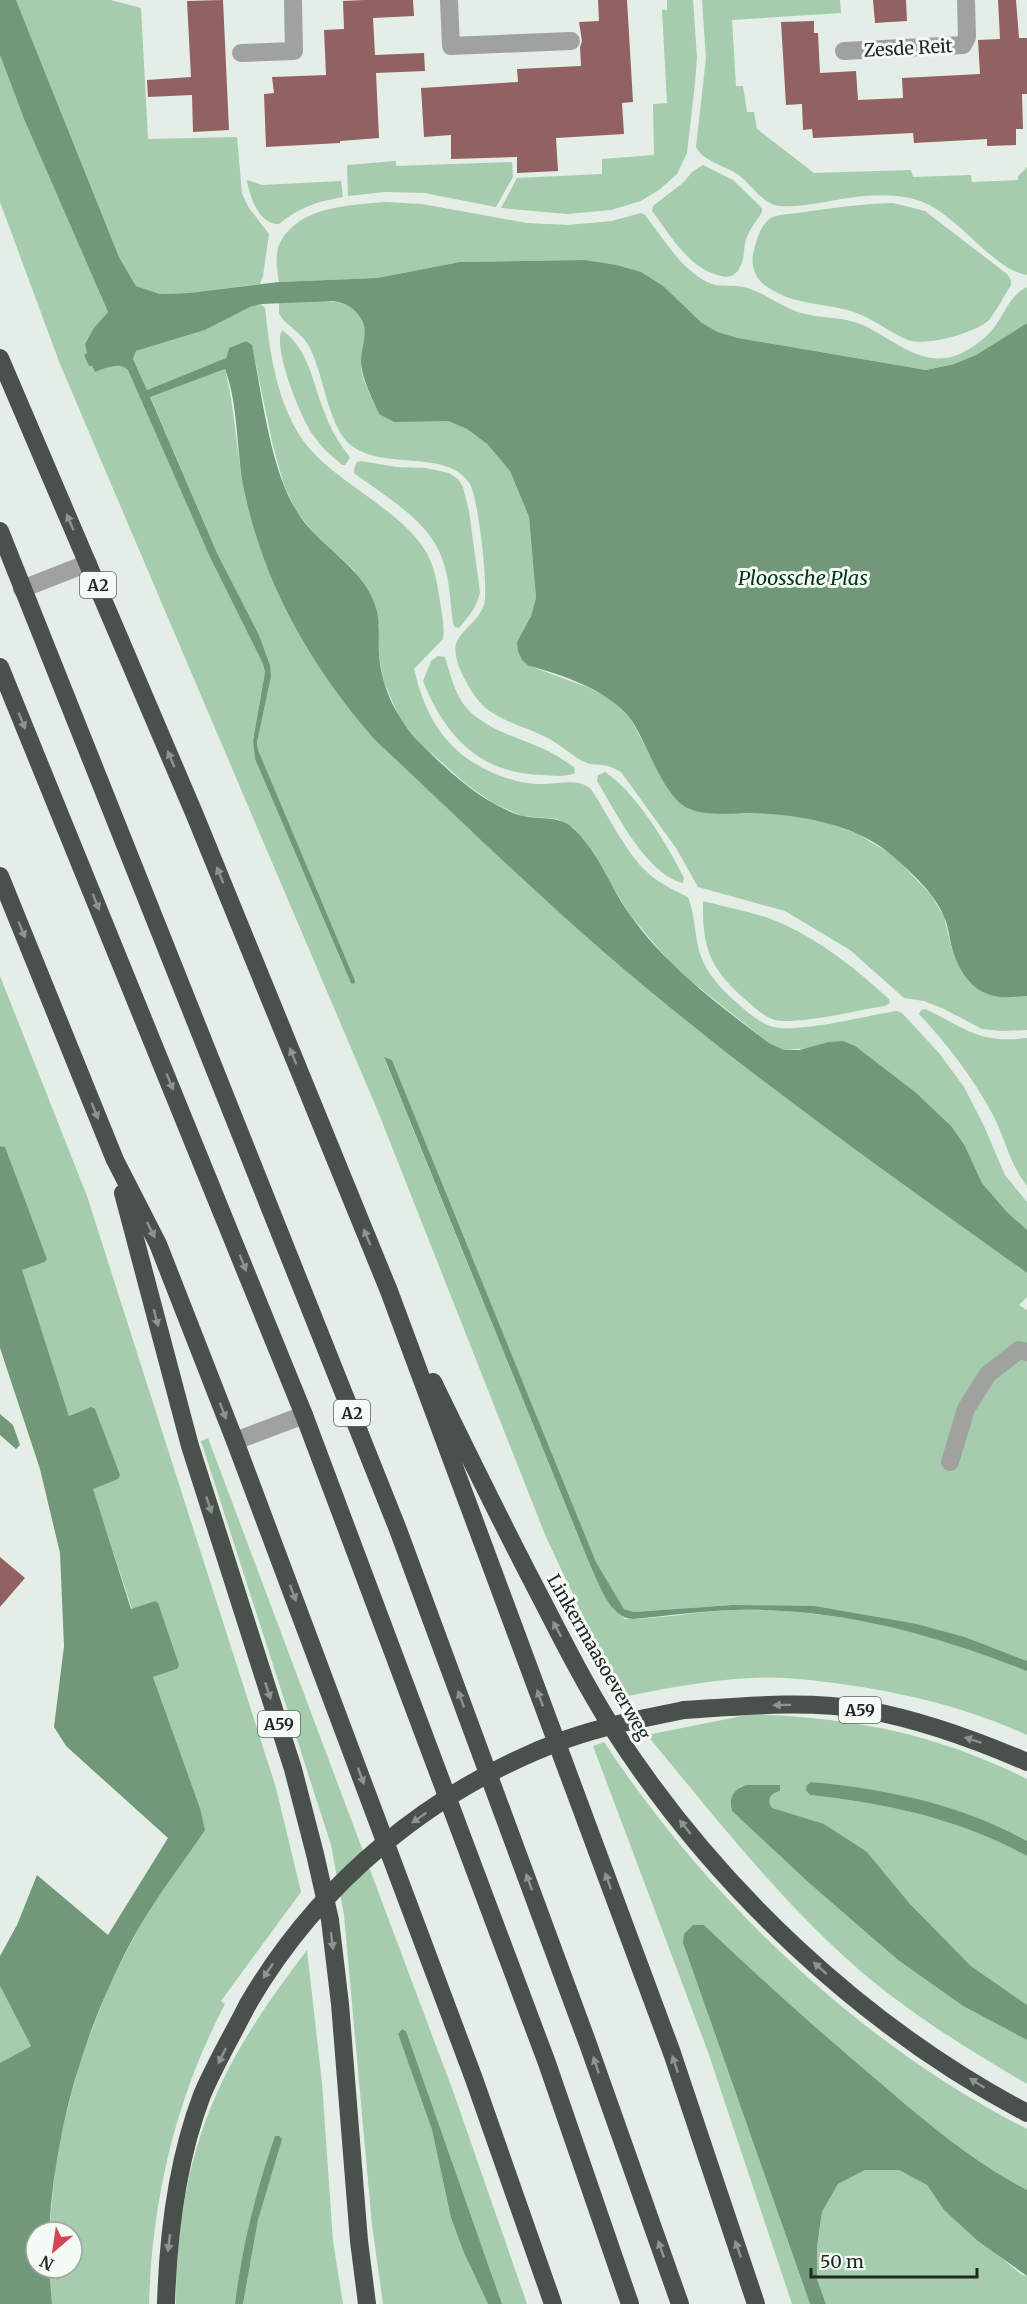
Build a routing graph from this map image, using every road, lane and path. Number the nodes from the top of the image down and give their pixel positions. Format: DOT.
graph roads {
  1 [pos="293,0"];
  2 [pos="449,0"];
  3 [pos="966,0"];
  4 [pos="571,41"];
  5 [pos="844,51"];
  6 [pos="241,53"];
  7 [pos="0,357"];
  8 [pos="0,531"];
  9 [pos="88,563"];
  10 [pos="22,589"];
  11 [pos="0,667"];
  12 [pos="0,876"];
  13 [pos="115,1160"];
  14 [pos="389,1291"];
  15 [pos="1027,1352"];
  16 [pos="304,1415"];
  17 [pos="235,1441"];
  18 [pos="950,1462"];
  19 [pos="1027,1762"];
  20 [pos="1027,2113"];
  21 [pos="166,2304"];
  22 [pos="367,2304"];
  23 [pos="553,2304"];
  24 [pos="630,2304"];
  25 [pos="680,2304"];
  26 [pos="756,2304"];
  1 -- 6 [label="street"];
  2 -- 4 [label="street"];
  3 -- 5 [label="street, Zesde Reit"];
  9 -- 7 [label="highway, A2, one-way"];
  8 -- 10 [label="highway, A2"];
  9 -- 10 [label="street"];
  14 -- 9 [label="highway, A2, one-way"];
  25 -- 10 [label="highway, A2, one-way"];
  11 -- 16 [label="highway, A2, one-way"];
  12 -- 13 [label="highway, one-way"];
  13 -- 17 [label="highway, one-way"];
  13 -- 22 [label="highway, A59, one-way"];
  20 -- 14 [label="highway, Linkermaasoeverweg, one-way"];
  26 -- 14 [label="highway, A2, one-way"];
  15 -- 18 [label="street"];
  16 -- 17 [label="street"];
  16 -- 24 [label="highway, A2"];
  17 -- 23 [label="highway, one-way"];
  19 -- 21 [label="highway, A59, one-way, bridge"];
}
